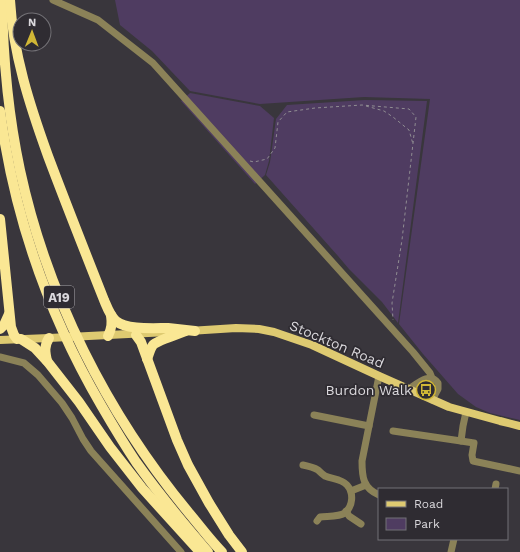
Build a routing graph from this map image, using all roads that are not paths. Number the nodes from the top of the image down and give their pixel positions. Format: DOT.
graph roads {
  1 [pos="2,0"];
  2 [pos="10,0"];
  3 [pos="53,0"];
  4 [pos="0,112"];
  5 [pos="0,219"];
  6 [pos="9,313"];
  7 [pos="111,316"];
  8 [pos="0,329"];
  9 [pos="191,331"];
  10 [pos="136,334"];
  11 [pos="108,336"];
  12 [pos="53,338"];
  13 [pos="19,339"];
  14 [pos="0,340"];
  15 [pos="0,356"];
  16 [pos="47,360"];
  17 [pos="147,360"];
  18 [pos="378,376"];
  19 [pos="432,378"];
  20 [pos="409,390"];
  21 [pos="432,400"];
  22 [pos="466,412"];
  23 [pos="314,415"];
  24 [pos="368,426"];
  25 [pos="520,426"];
  26 [pos="393,431"];
  27 [pos="461,441"];
  28 [pos="303,466"];
  29 [pos="520,471"];
  30 [pos="366,485"];
  31 [pos="351,491"];
  32 [pos="378,496"];
  33 [pos="346,511"];
  34 [pos="317,521"];
  35 [pos="361,524"];
  36 [pos="454,540"];
  37 [pos="181,552"];
  38 [pos="200,552"];
  39 [pos="208,552"];
  40 [pos="222,552"];
  41 [pos="242,552"];
  42 [pos="451,552"];
  1 -- 40 [label="highway, A19"];
  2 -- 7 [label="highway"];
  3 -- 19 [label="street"];
  4 -- 39 [label="highway, A19"];
  5 -- 6 [label="highway"];
  6 -- 8 [label="highway"];
  6 -- 13 [label="highway"];
  7 -- 9 [label="highway"];
  7 -- 11 [label="highway"];
  9 -- 10 [label="main road, Stockton Road"];
  9 -- 17 [label="highway"];
  9 -- 18 [label="main road, Stockton Road"];
  10 -- 11 [label="main road, Stockton Road"];
  10 -- 17 [label="highway"];
  11 -- 12 [label="main road, Stockton Road"];
  12 -- 13 [label="main road, Stockton Road"];
  12 -- 16 [label="highway"];
  13 -- 14 [label="main road, Stockton Road"];
  13 -- 16 [label="highway"];
  15 -- 37 [label="street"];
  16 -- 38 [label="highway"];
  17 -- 41 [label="highway"];
  18 -- 20 [label="main road, Stockton Road"];
  18 -- 24 [label="street"];
  19 -- 20 [label="street"];
  19 -- 21 [label="street"];
  20 -- 21 [label="main road, Stockton Road"];
  21 -- 22 [label="main road, Stockton Road"];
  22 -- 25 [label="main road, Stockton Road"];
  22 -- 27 [label="street"];
  23 -- 24 [label="street"];
  24 -- 30 [label="street"];
  26 -- 27 [label="street"];
  27 -- 29 [label="street"];
  28 -- 31 [label="street"];
  30 -- 31 [label="street"];
  30 -- 32 [label="street"];
  31 -- 33 [label="street"];
  33 -- 34 [label="street"];
  33 -- 35 [label="street"];
  36 -- 42 [label="street"];
}
